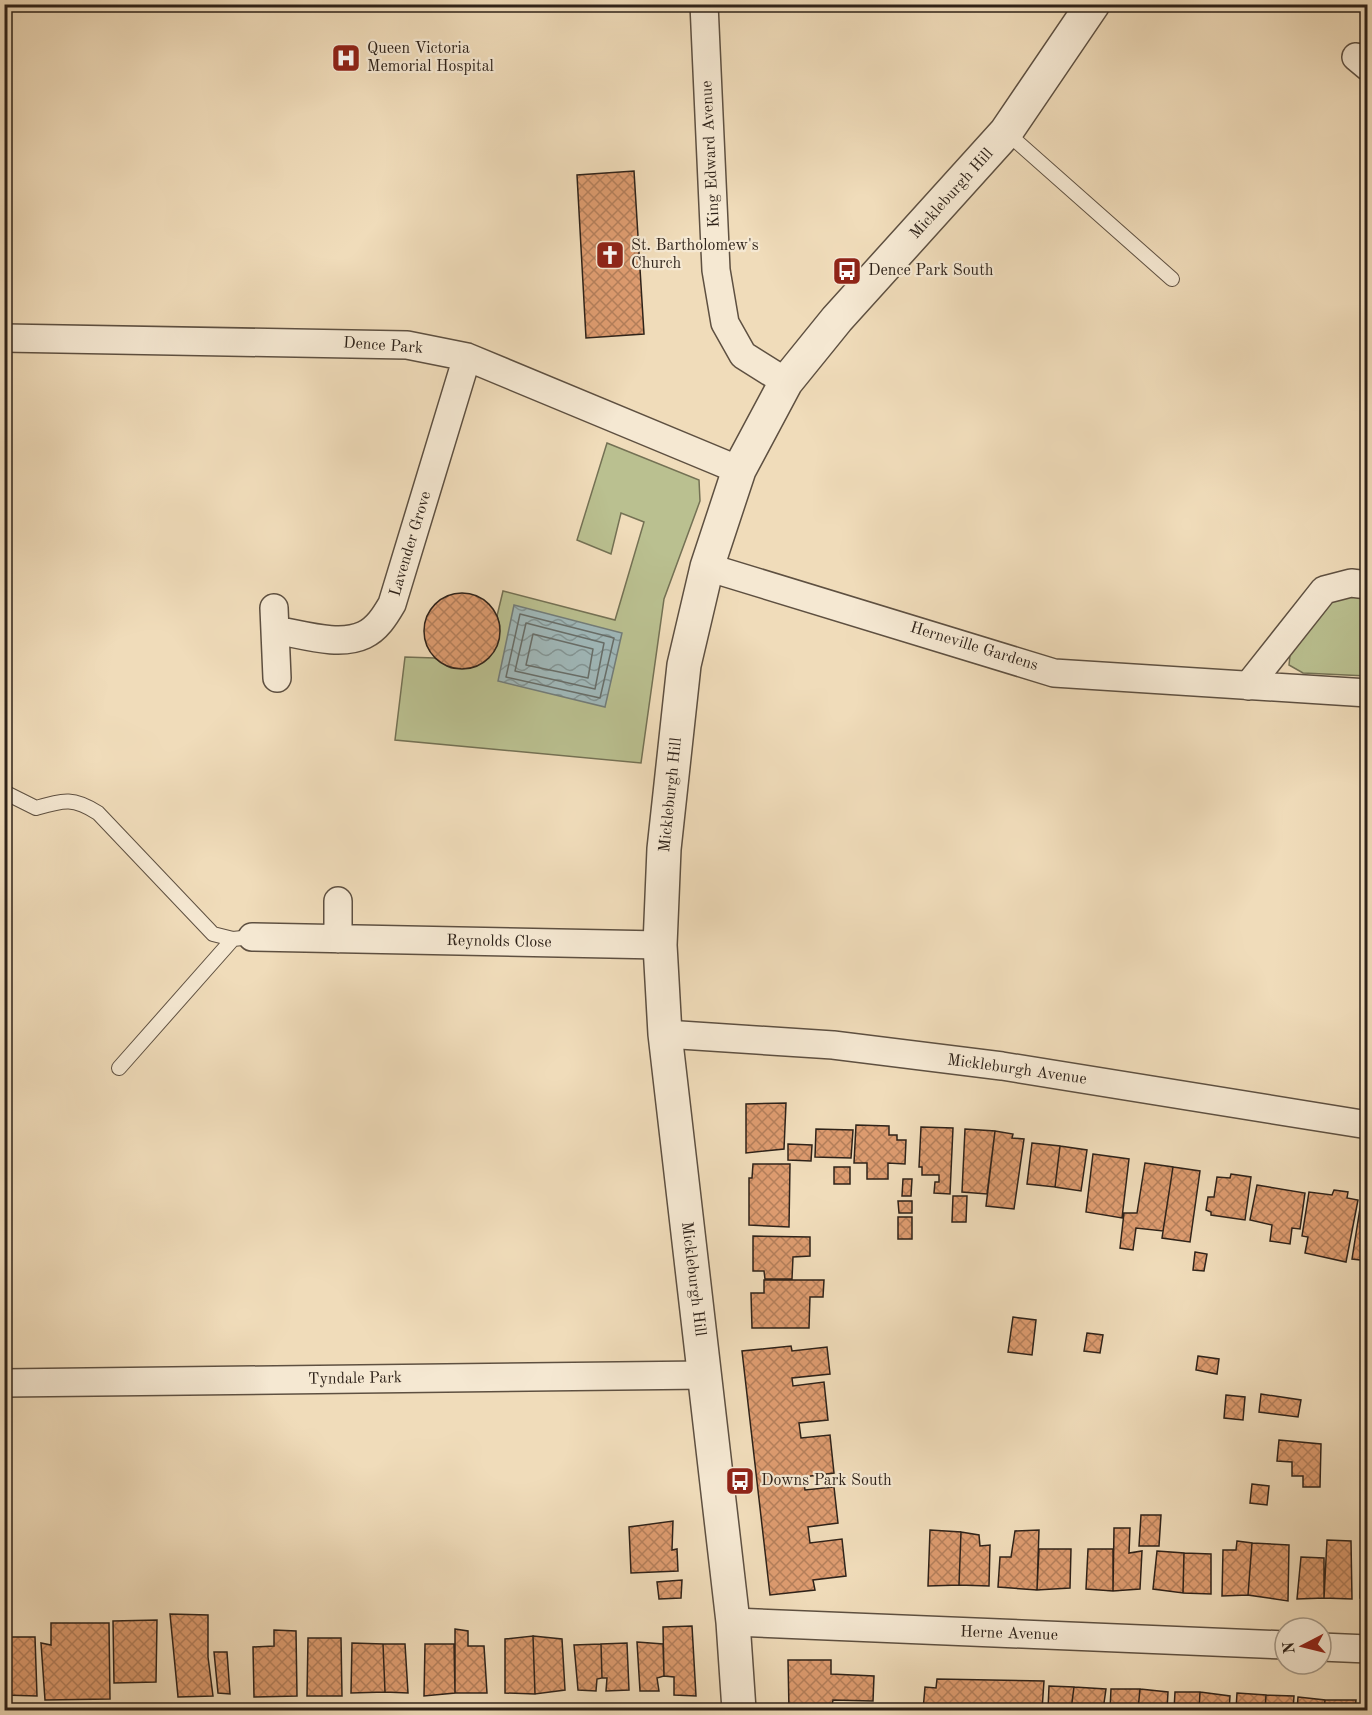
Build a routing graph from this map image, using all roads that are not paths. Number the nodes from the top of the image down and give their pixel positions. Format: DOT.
graph roads {
  1 [pos="704,4"];
  2 [pos="1093,4"];
  3 [pos="1006,132"];
  4 [pos="1172,279"];
  5 [pos="4,338"];
  6 [pos="467,357"];
  7 [pos="786,382"];
  8 [pos="739,470"];
  9 [pos="707,567"];
  10 [pos="1368,585"];
  11 [pos="277,678"];
  12 [pos="1248,686"];
  13 [pos="1368,693"];
  14 [pos="4,792"];
  15 [pos="338,901"];
  16 [pos="243,938"];
  17 [pos="338,939"];
  18 [pos="660,945"];
  19 [pos="665,1034"];
  20 [pos="119,1068"];
  21 [pos="1368,1125"];
  22 [pos="705,1375"];
  23 [pos="4,1383"];
  24 [pos="733,1622"];
  25 [pos="1273,1644"];
  26 [pos="1333,1647"];
  27 [pos="1368,1648"];
  28 [pos="739,1710"];
  1 -- 7 [label="street, King Edward Avenue"];
  2 -- 3 [label="street, Mickleburgh Hill"];
  3 -- 4 [label="lane"];
  3 -- 7 [label="street, Mickleburgh Hill"];
  5 -- 6 [label="street, Dence Park"];
  6 -- 8 [label="street, Dence Park"];
  6 -- 11 [label="street, Lavender Grove"];
  7 -- 8 [label="street, Mickleburgh Hill"];
  8 -- 9 [label="street, Mickleburgh Hill"];
  9 -- 12 [label="street, Herneville Gardens"];
  9 -- 18 [label="street, Mickleburgh Hill"];
  10 -- 12 [label="street"];
  12 -- 13 [label="street, Herneville Gardens"];
  14 -- 16 [label="lane"];
  15 -- 17 [label="street"];
  16 -- 17 [label="street, Reynolds Close"];
  16 -- 20 [label="lane"];
  17 -- 18 [label="street, Reynolds Close"];
  18 -- 19 [label="street, Mickleburgh Hill"];
  19 -- 21 [label="street, Mickleburgh Avenue"];
  19 -- 22 [label="street, Mickleburgh Hill"];
  22 -- 23 [label="street, Tyndale Park"];
  22 -- 24 [label="street, Mickleburgh Hill"];
  24 -- 25 [label="street, Herne Avenue"];
  24 -- 28 [label="street, Mickleburgh Hill"];
  26 -- 27 [label="street"];
}
